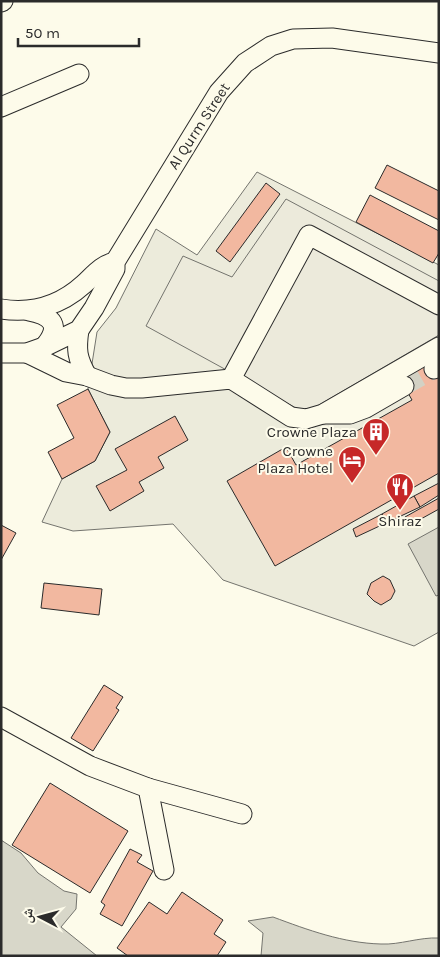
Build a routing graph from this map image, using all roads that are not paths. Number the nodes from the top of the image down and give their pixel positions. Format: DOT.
graph roads {
  1 [pos="439,53"];
  2 [pos="79,74"];
  3 [pos="1,107"];
  4 [pos="115,262"];
  5 [pos="439,304"];
  6 [pos="1,310"];
  7 [pos="29,311"];
  8 [pos="79,330"];
  9 [pos="439,347"];
  10 [pos="36,350"];
  11 [pos="1,353"];
  12 [pos="87,376"];
  13 [pos="231,379"];
  14 [pos="404,386"];
  15 [pos="323,414"];
  16 [pos="1,717"];
  17 [pos="148,788"];
  18 [pos="242,814"];
  19 [pos="164,870"];
  1 -- 4 [label="street, Al Qurm Street"];
  2 -- 3 [label="street"];
  4 -- 7 [label="street, Al Qurm Street"];
  4 -- 8 [label="street, Al Qurm Street"];
  5 -- 13 [label="street"];
  6 -- 7 [label="street, Al Qurm Street"];
  7 -- 10 [label="street"];
  8 -- 10 [label="street, Al Qurm Street"];
  8 -- 12 [label="street"];
  9 -- 15 [label="street"];
  10 -- 11 [label="street, Al Qurm Street"];
  10 -- 12 [label="street"];
  12 -- 13 [label="street"];
  13 -- 15 [label="street"];
  14 -- 15 [label="street"];
  16 -- 17 [label="street"];
  17 -- 18 [label="street"];
  17 -- 19 [label="street"];
}
